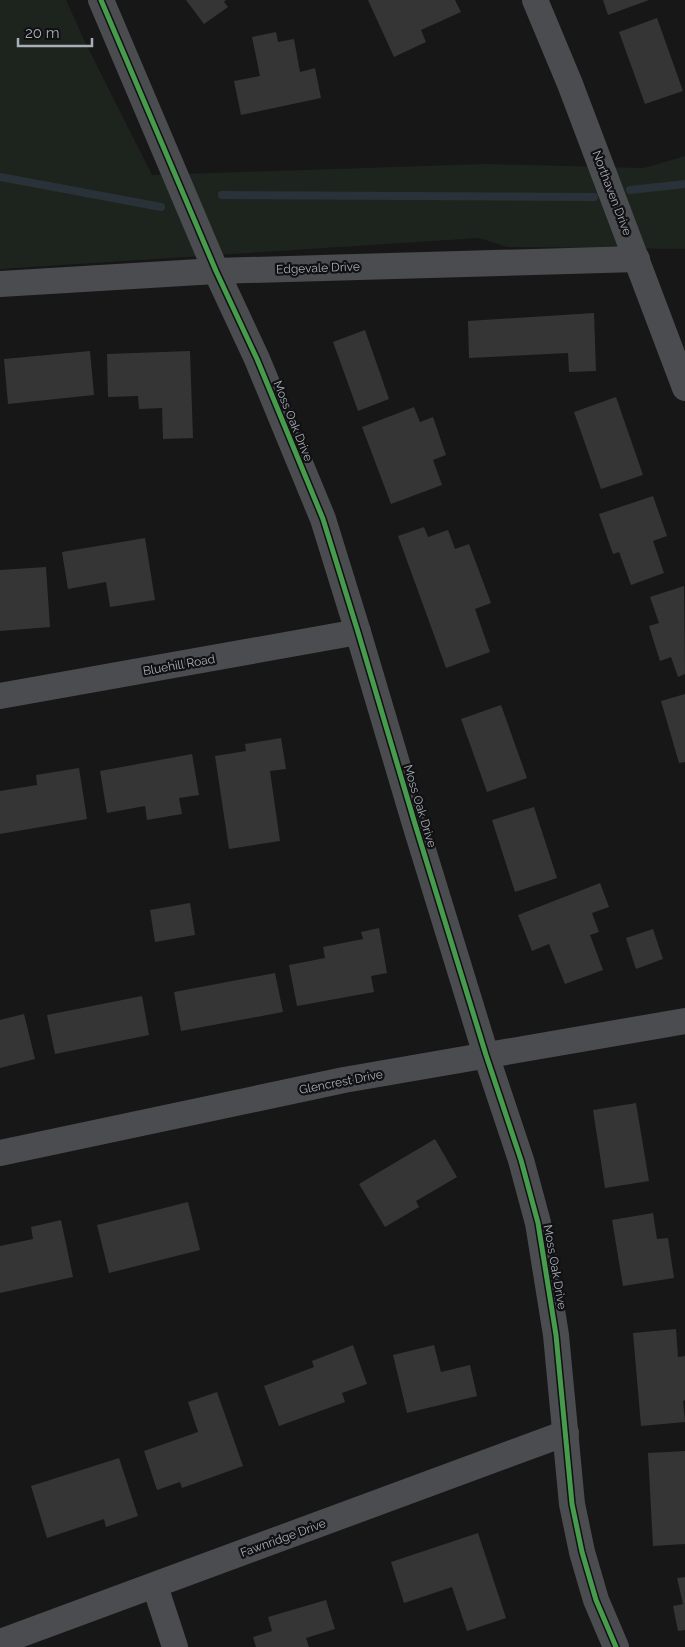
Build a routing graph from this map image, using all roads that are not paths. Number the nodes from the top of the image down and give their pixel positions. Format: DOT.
graph roads {
  1 [pos="100,0"];
  2 [pos="535,0"];
  3 [pos="637,259"];
  4 [pos="216,271"];
  5 [pos="0,284"];
  6 [pos="685,388"];
  7 [pos="358,632"];
  8 [pos="0,696"];
  9 [pos="685,1021"];
  10 [pos="486,1055"];
  11 [pos="0,1153"];
  12 [pos="566,1433"];
  13 [pos="155,1586"];
  14 [pos="0,1642"];
  15 [pos="175,1647"];
  16 [pos="616,1647"];
  1 -- 4 [label="street, Moss Oak Drive"];
  2 -- 3 [label="street, Northaven Drive"];
  3 -- 4 [label="street, Edgevale Drive"];
  3 -- 6 [label="street, Northaven Drive"];
  4 -- 5 [label="street, Edgevale Drive"];
  4 -- 7 [label="street, Moss Oak Drive"];
  7 -- 8 [label="street, Bluehill Road"];
  7 -- 10 [label="street, Moss Oak Drive"];
  9 -- 10 [label="street, Glencrest Drive"];
  10 -- 11 [label="street, Glencrest Drive"];
  10 -- 12 [label="street, Moss Oak Drive"];
  12 -- 13 [label="street, Fawnridge Drive"];
  12 -- 16 [label="street, Moss Oak Drive"];
  13 -- 14 [label="street, Fawnridge Drive"];
  13 -- 15 [label="street"];
}
